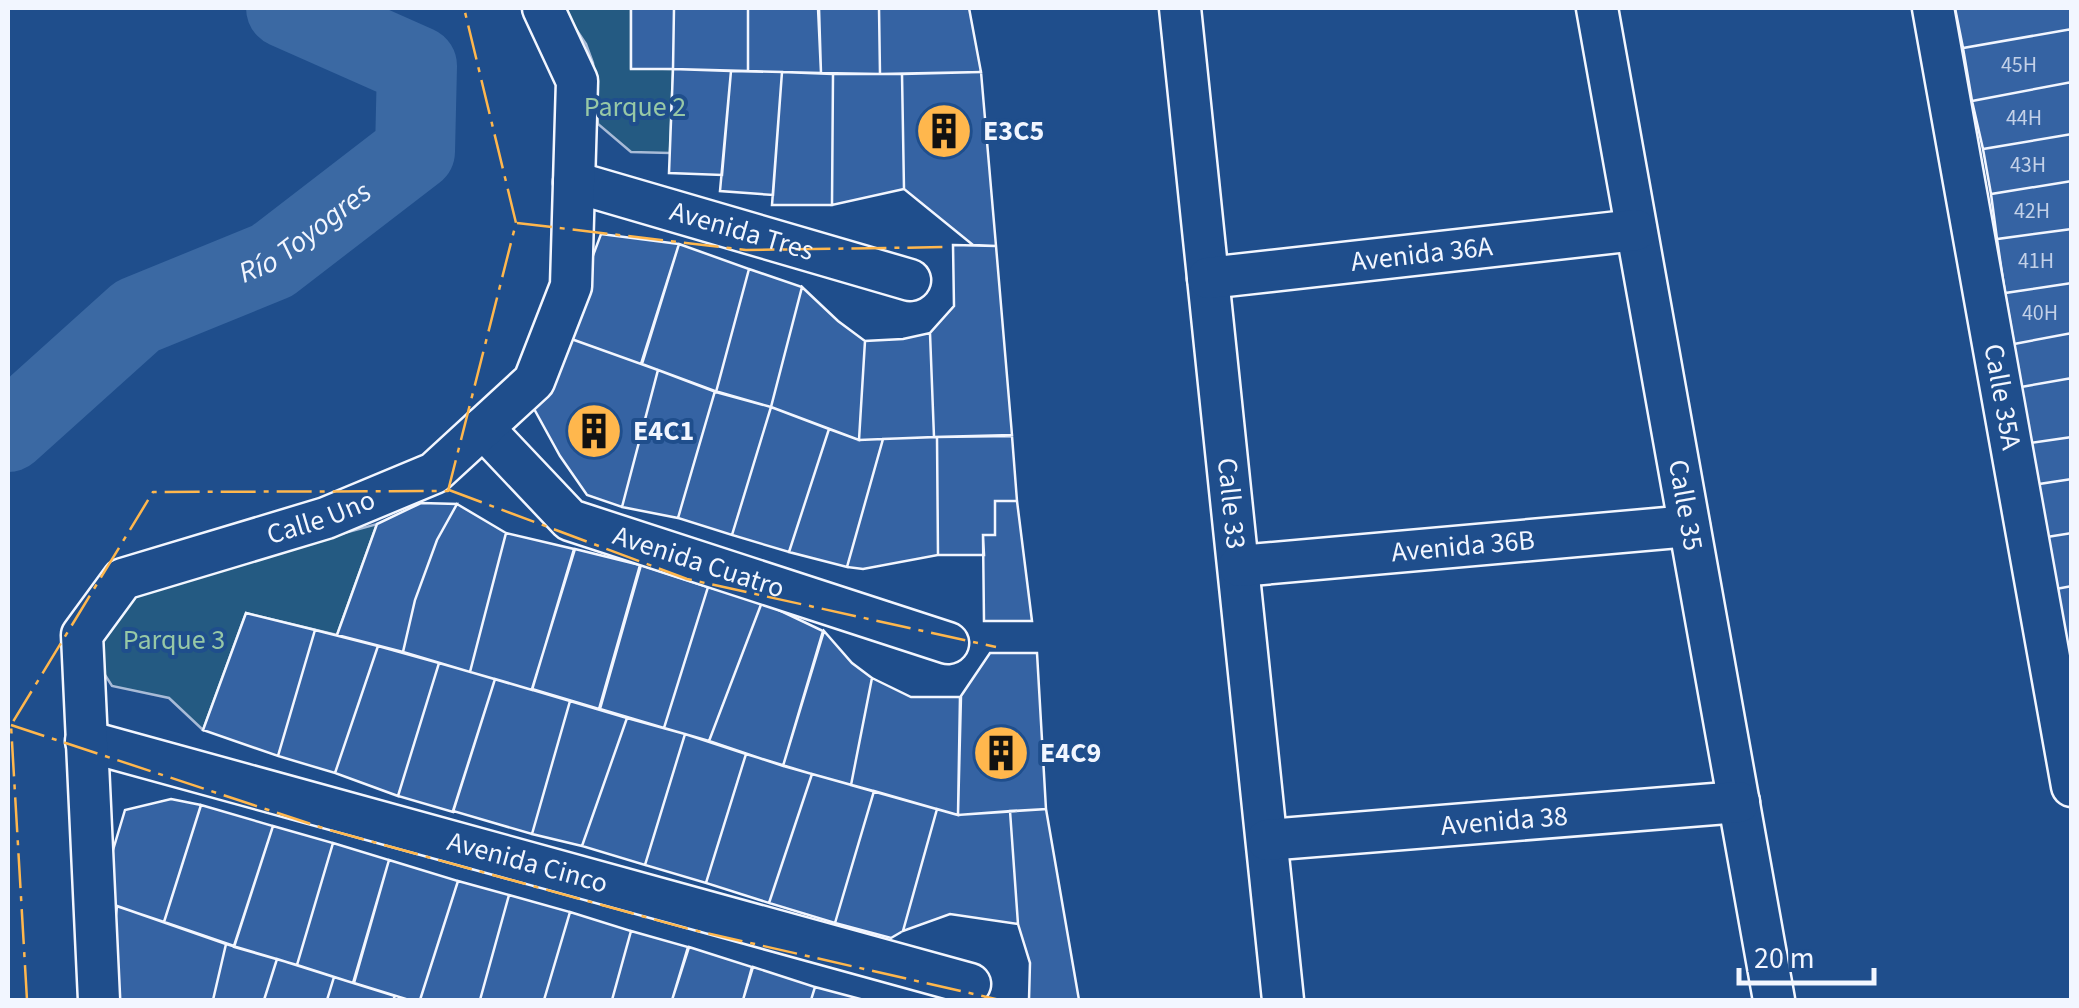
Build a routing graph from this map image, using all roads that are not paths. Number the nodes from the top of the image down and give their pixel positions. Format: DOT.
graph roads {
  1 [pos="543,8"];
  2 [pos="1180,8"];
  3 [pos="1596,8"];
  4 [pos="1933,8"];
  5 [pos="574,182"];
  6 [pos="1636,230"];
  7 [pos="1208,278"];
  8 [pos="910,280"];
  9 [pos="483,428"];
  10 [pos="1689,526"];
  11 [pos="1239,566"];
  12 [pos="948,643"];
  13 [pos="86,742"];
  14 [pos="2072,786"];
  15 [pos="1738,802"];
  16 [pos="1267,840"];
  17 [pos="970,984"];
  18 [pos="99,1000"];
  19 [pos="1283,1000"];
  20 [pos="1774,1000"];
  1 -- 5 [label="street, Calle Uno"];
  2 -- 7 [label="street, Calle 33"];
  3 -- 6 [label="street, Calle 35"];
  4 -- 14 [label="street, Calle 35A"];
  5 -- 8 [label="street, Avenida Tres"];
  5 -- 9 [label="street, Calle Uno"];
  6 -- 7 [label="street, Avenida 36A"];
  6 -- 10 [label="street, Calle 35"];
  7 -- 11 [label="street, Calle 33"];
  9 -- 12 [label="street, Avenida Cuatro"];
  9 -- 13 [label="street, Calle Uno"];
  10 -- 11 [label="street, Avenida 36B"];
  10 -- 15 [label="street, Calle 35"];
  11 -- 16 [label="street, Calle 33"];
  13 -- 17 [label="street, Avenida Cinco"];
  13 -- 18 [label="street, Calle Uno"];
  15 -- 16 [label="street, Avenida 38"];
  15 -- 20 [label="street, Calle 35"];
  16 -- 19 [label="street, Calle 33"];
}
